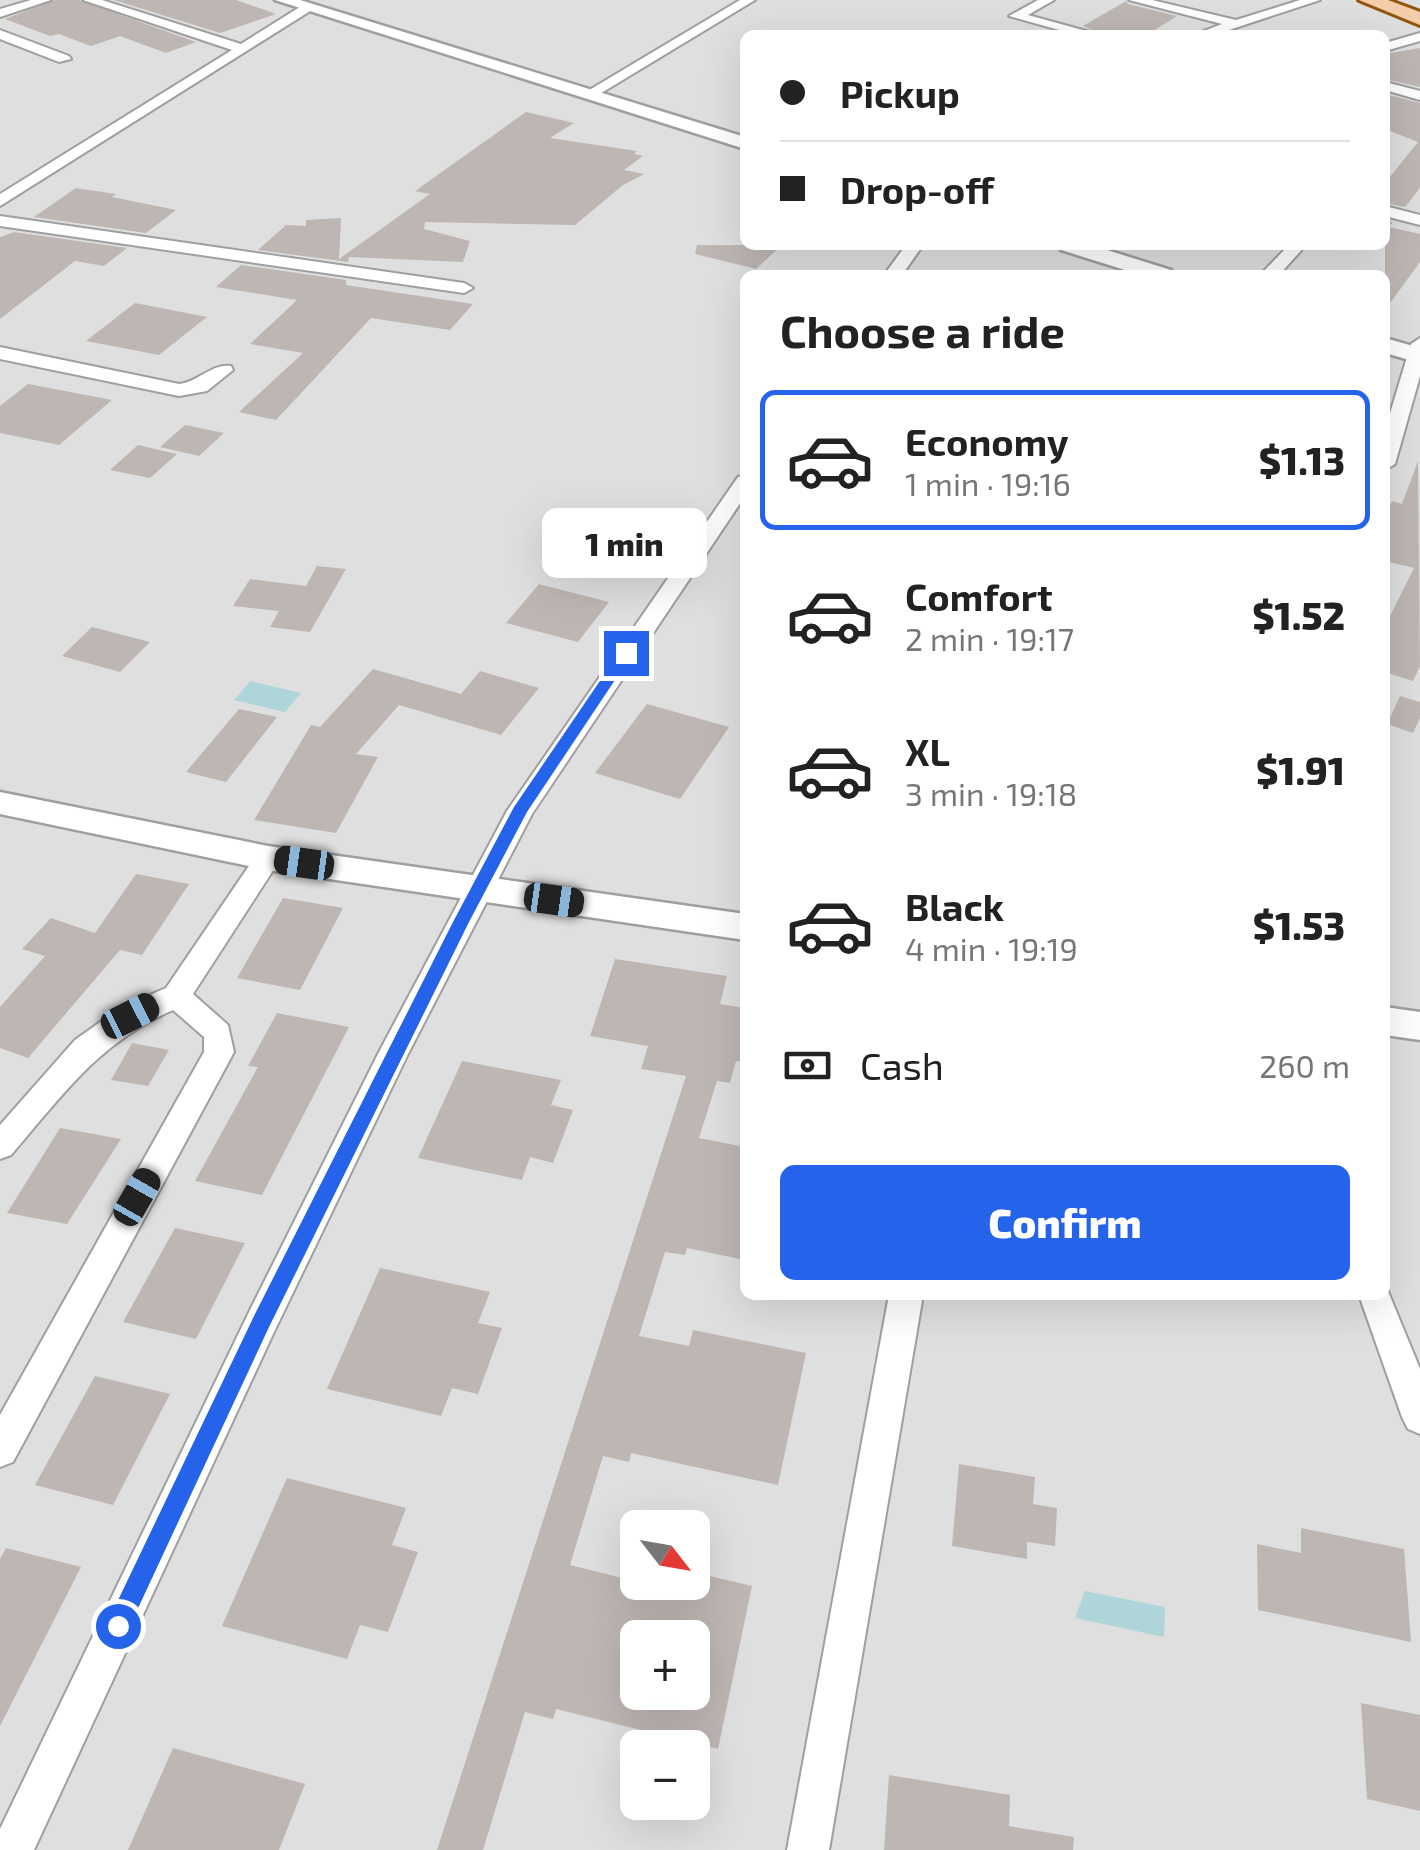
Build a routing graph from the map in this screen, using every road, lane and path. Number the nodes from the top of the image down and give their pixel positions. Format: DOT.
graph roads {
  1 [pos="45,0"];
  2 [pos="89,0"];
  3 [pos="283,0"];
  4 [pos="748,0"];
  5 [pos="1048,0"];
  6 [pos="1135,0"];
  7 [pos="1314,0"];
  8 [pos="1369,0"];
  9 [pos="308,8"];
  10 [pos="0,13"];
  11 [pos="1420,19"];
  12 [pos="1236,23"];
  13 [pos="1073,30"];
  14 [pos="1215,30"];
  15 [pos="0,34"];
  16 [pos="1420,37"];
  17 [pos="1390,46"];
  18 [pos="243,48"];
  19 [pos="64,59"];
  20 [pos="1390,87"];
  21 [pos="588,94"];
  22 [pos="1420,96"];
  23 [pos="740,141"];
  24 [pos="3,197"];
  25 [pos="1390,212"];
  26 [pos="1420,220"];
  27 [pos="0,221"];
  28 [pos="1080,250"];
  29 [pos="1293,250"];
  30 [pos="1124,269"];
  31 [pos="1274,270"];
  32 [pos="464,288"];
  33 [pos="1390,346"];
  34 [pos="1418,352"];
  35 [pos="0,353"];
  36 [pos="224,370"];
  37 [pos="1390,447"];
  38 [pos="734,514"];
  39 [pos="0,803"];
  40 [pos="268,858"];
  41 [pos="478,888"];
  42 [pos="740,927"];
  43 [pos="176,996"];
  44 [pos="1390,1022"];
  45 [pos="1420,1026"];
  46 [pos="0,1146"];
  47 [pos="905,1300"];
  48 [pos="1378,1300"];
  49 [pos="1420,1417"];
  50 [pos="0,1450"];
  51 [pos="12,1850"];
  52 [pos="808,1850"];
  1 -- 10 [label="street"];
  2 -- 18 [label="street"];
  3 -- 9 [label="street"];
  4 -- 21 [label="street"];
  5 -- 13 [label="street"];
  6 -- 12 [label="street"];
  7 -- 12 [label="street"];
  8 -- 11 [label="main road"];
  9 -- 18 [label="street"];
  9 -- 21 [label="street"];
  12 -- 14 [label="street"];
  15 -- 19 [label="street"];
  16 -- 17 [label="street"];
  18 -- 24 [label="street"];
  20 -- 22 [label="street"];
  21 -- 23 [label="street"];
  25 -- 26 [label="street"];
  27 -- 32 [label="street"];
  28 -- 30 [label="street"];
  29 -- 31 [label="street"];
  33 -- 34 [label="street"];
  34 -- 37 [label="street"];
  35 -- 36 [label="street"];
  38 -- 41 [label="street"];
  39 -- 40 [label="street"];
  40 -- 41 [label="street"];
  40 -- 43 [label="street"];
  41 -- 42 [label="street"];
  41 -- 51 [label="street"];
  43 -- 46 [label="street"];
  43 -- 50 [label="street"];
  44 -- 45 [label="street"];
  47 -- 52 [label="street"];
  48 -- 49 [label="street"];
}
